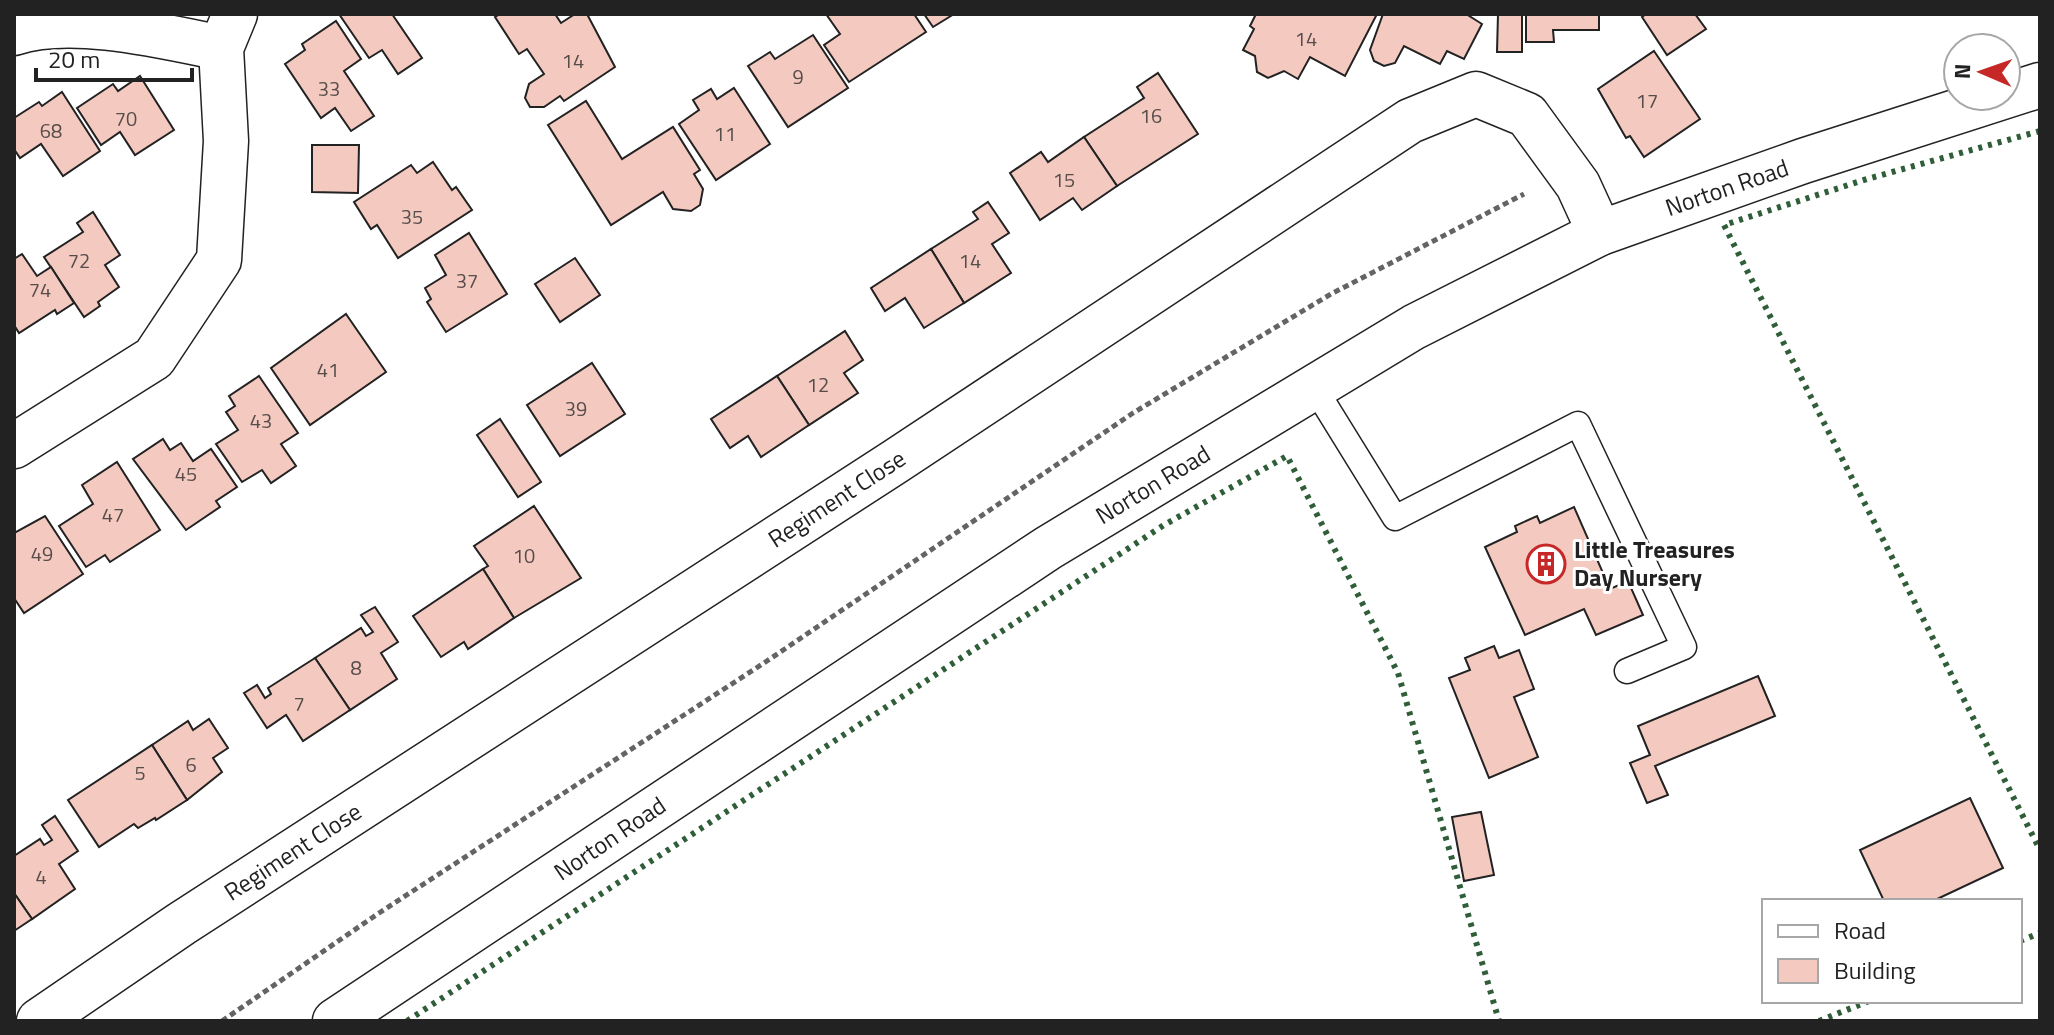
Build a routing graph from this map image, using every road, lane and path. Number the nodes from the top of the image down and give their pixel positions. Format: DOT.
graph roads {
  1 [pos="25,25"];
  2 [pos="228,31"];
  3 [pos="2040,85"];
  4 [pos="1578,185"];
  5 [pos="1600,233"];
  6 [pos="1314,387"];
  7 [pos="14,446"];
  8 [pos="1627,671"];
  9 [pos="39,1021"];
  10 [pos="222,1021"];
  11 [pos="335,1021"];
  1 -- 2 [label="street"];
  2 -- 7 [label="street"];
  3 -- 5 [label="street, Norton Road"];
  4 -- 5 [label="street, Regiment Close"];
  4 -- 9 [label="street, Regiment Close"];
  4 -- 10 [label="path"];
  5 -- 6 [label="street, Norton Road"];
  6 -- 8 [label="lane"];
  6 -- 11 [label="street, Norton Road"];
}
